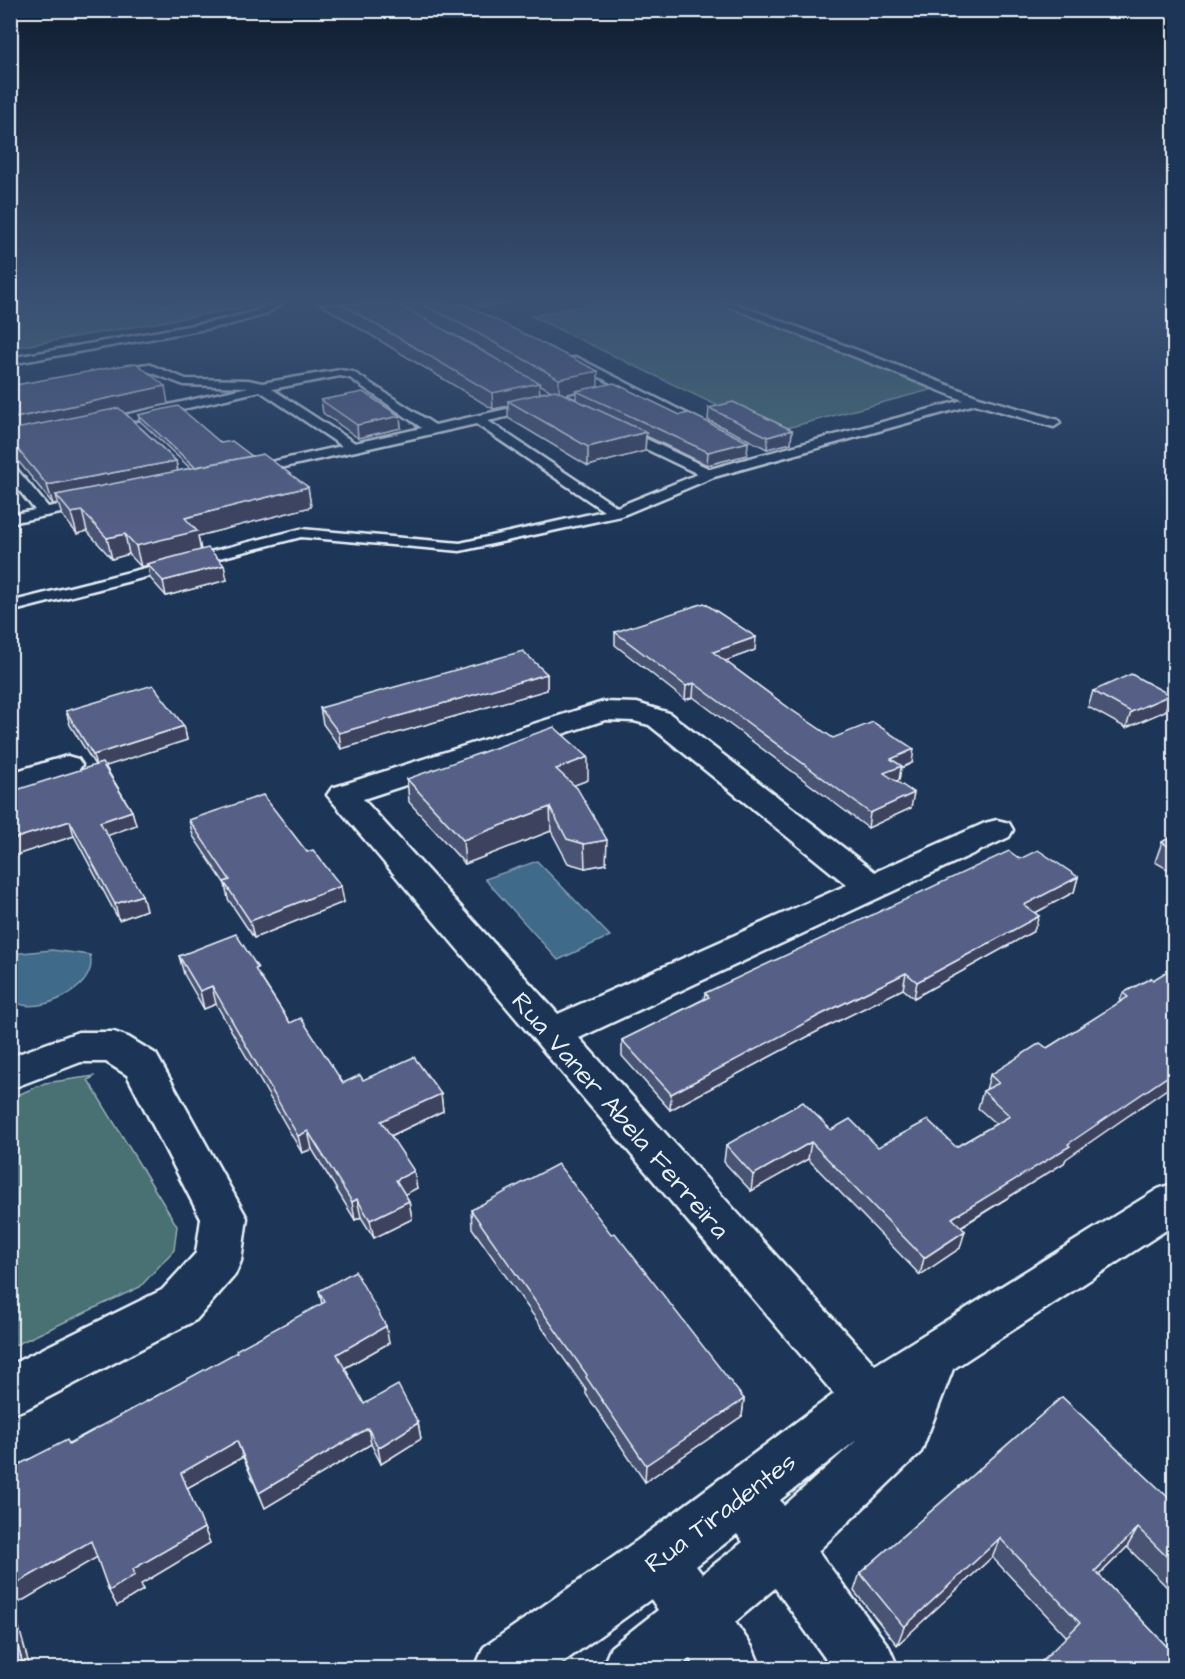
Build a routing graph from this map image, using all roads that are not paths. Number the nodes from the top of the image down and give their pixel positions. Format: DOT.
graph roads {
  1 [pos="207,382"];
  2 [pos="285,382"];
  3 [pos="364,382"];
  4 [pos="619,382"];
  5 [pos="930,382"];
  6 [pos="626,386"];
  7 [pos="262,387"];
  8 [pos="537,390"];
  9 [pos="975,400"];
  10 [pos="556,401"];
  11 [pos="576,410"];
  12 [pos="479,420"];
  13 [pos="1053,423"];
  14 [pos="607,425"];
  15 [pos="92,426"];
  16 [pos="433,430"];
  17 [pos="717,432"];
  18 [pos="747,447"];
  19 [pos="354,448"];
  20 [pos="767,457"];
  21 [pos="10,470"];
  22 [pos="240,473"];
  23 [pos="709,474"];
  24 [pos="102,501"];
  25 [pos="44,512"];
  26 [pos="616,513"];
  27 [pos="10,519"];
  28 [pos="10,607"];
  29 [pos="67,765"];
  30 [pos="10,783"];
  31 [pos="997,830"];
  32 [pos="872,887"];
  33 [pos="550,1034"];
  34 [pos="10,1074"];
  35 [pos="1174,1202"];
  36 [pos="10,1391"];
  37 [pos="885,1416"];
  38 [pos="743,1496"];
  39 [pos="781,1547"];
  40 [pos="658,1560"];
  41 [pos="697,1618"];
  42 [pos="505,1668"];
  43 [pos="632,1668"];
  44 [pos="731,1668"];
  45 [pos="868,1668"];
  1 -- 7 [label="lane"];
  2 -- 7 [label="lane"];
  3 -- 16 [label="lane"];
  4 -- 6 [label="lane"];
  5 -- 9 [label="lane"];
  6 -- 10 [label="lane"];
  6 -- 17 [label="lane"];
  7 -- 15 [label="lane"];
  7 -- 19 [label="lane"];
  8 -- 10 [label="lane"];
  9 -- 13 [label="lane"];
  9 -- 20 [label="lane"];
  10 -- 11 [label="lane"];
  10 -- 12 [label="lane"];
  12 -- 16 [label="lane"];
  12 -- 26 [label="lane"];
  14 -- 23 [label="lane"];
  16 -- 19 [label="lane"];
  18 -- 20 [label="lane"];
  19 -- 22 [label="lane"];
  20 -- 23 [label="lane"];
  21 -- 25 [label="lane"];
  23 -- 26 [label="lane"];
  24 -- 25 [label="lane"];
  25 -- 27 [label="lane"];
  26 -- 28 [label="lane"];
  29 -- 30 [label="street"];
  31 -- 32 [label="street"];
  32 -- 33 [label="street"];
  32 -- 33 [label="street, Rua Vaner Abela Ferreira"];
  33 -- 37 [label="street, Rua Vaner Abela Ferreira"];
  34 -- 36 [label="street"];
  35 -- 37 [label="street"];
  37 -- 38 [label="street, Rua Tiradentes"];
  37 -- 39 [label="street"];
  38 -- 39 [label="street"];
  38 -- 40 [label="street, Rua Tiradentes"];
  39 -- 41 [label="street"];
  39 -- 45 [label="street"];
  40 -- 41 [label="street"];
  40 -- 42 [label="street, Rua Tiradentes"];
  41 -- 43 [label="street"];
  41 -- 44 [label="street"];
}
